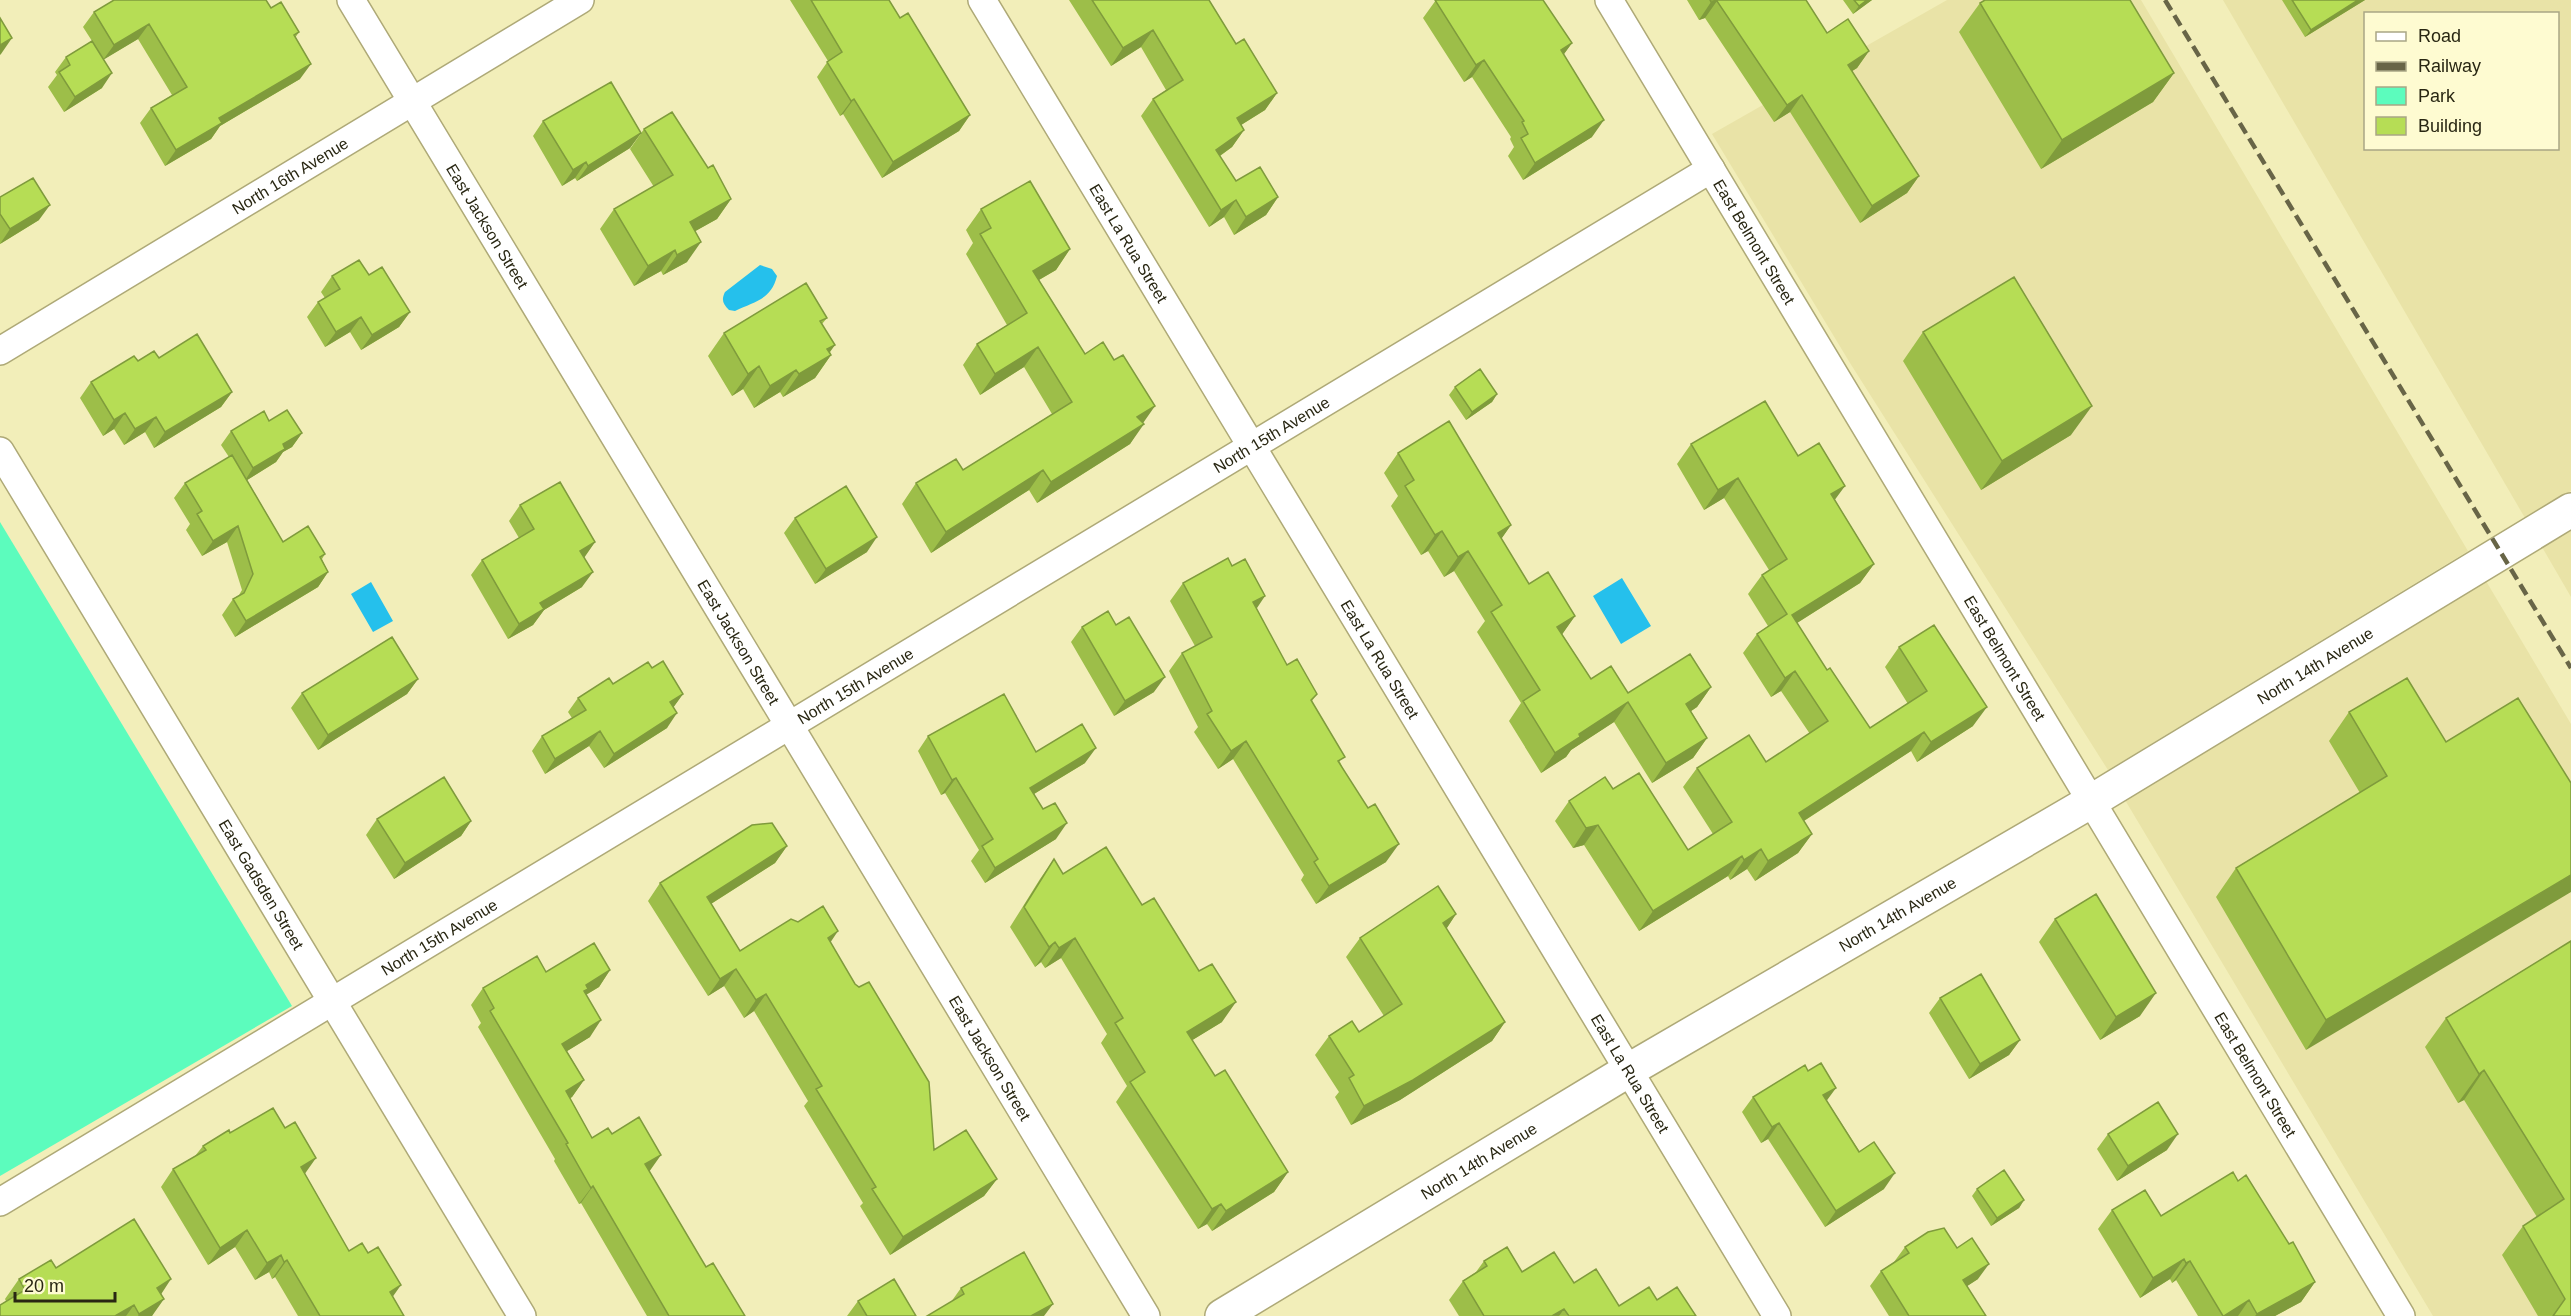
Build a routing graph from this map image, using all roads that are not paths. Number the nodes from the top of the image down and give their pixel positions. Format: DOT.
graph roads {
  1 [pos="351,0"];
  2 [pos="580,0"];
  3 [pos="982,0"];
  4 [pos="1609,0"];
  5 [pos="412,102"];
  6 [pos="1711,169"];
  7 [pos="0,351"];
  8 [pos="1252,446"];
  9 [pos="0,451"];
  10 [pos="2571,510"];
  11 [pos="789,726"];
  12 [pos="2090,802"];
  13 [pos="333,1001"];
  14 [pos="1629,1071"];
  15 [pos="0,1202"];
  16 [pos="522,1316"];
  17 [pos="1146,1316"];
  18 [pos="1222,1316"];
  19 [pos="1777,1316"];
  20 [pos="2401,1316"];
  1 -- 5 [label="street, East Jackson Street"];
  2 -- 5 [label="street, North 16th Avenue"];
  3 -- 8 [label="street, East La Rua Street"];
  4 -- 6 [label="street, East Belmont Street"];
  5 -- 7 [label="street, North 16th Avenue"];
  5 -- 11 [label="street, East Jackson Street"];
  6 -- 8 [label="street, North 15th Avenue"];
  6 -- 12 [label="street, East Belmont Street"];
  8 -- 11 [label="street, North 15th Avenue"];
  8 -- 14 [label="street, East La Rua Street"];
  9 -- 13 [label="street, East Gadsden Street"];
  10 -- 12 [label="street, North 14th Avenue"];
  11 -- 13 [label="street, North 15th Avenue"];
  11 -- 17 [label="street, East Jackson Street"];
  12 -- 14 [label="street, North 14th Avenue"];
  12 -- 20 [label="street, East Belmont Street"];
  13 -- 15 [label="street, North 15th Avenue"];
  13 -- 16 [label="street, East Gadsden Street"];
  14 -- 18 [label="street, North 14th Avenue"];
  14 -- 19 [label="street, East La Rua Street"];
}
